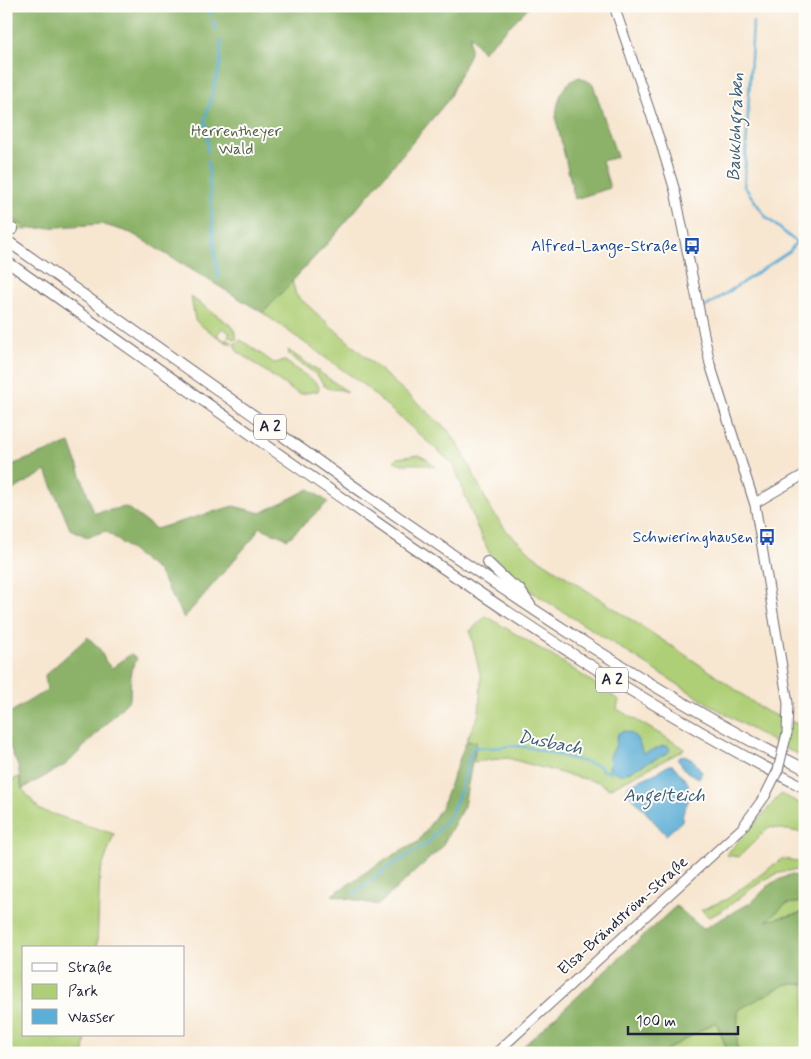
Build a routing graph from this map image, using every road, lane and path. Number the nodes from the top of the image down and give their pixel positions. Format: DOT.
graph roads {
  1 [pos="614,6"];
  2 [pos="6,240"];
  3 [pos="6,261"];
  4 [pos="805,474"];
  5 [pos="755,503"];
  6 [pos="487,562"];
  7 [pos="536,611"];
  8 [pos="805,769"];
  9 [pos="805,788"];
  10 [pos="496,1053"];
  1 -- 5 [label="street"];
  2 -- 7 [label="highway, A 2"];
  3 -- 9 [label="highway, A 2"];
  4 -- 5 [label="street"];
  5 -- 10 [label="street, Elsa-Brändström-Straße, bridge"];
  6 -- 7 [label="highway"];
  7 -- 8 [label="highway, A 2"];
}
